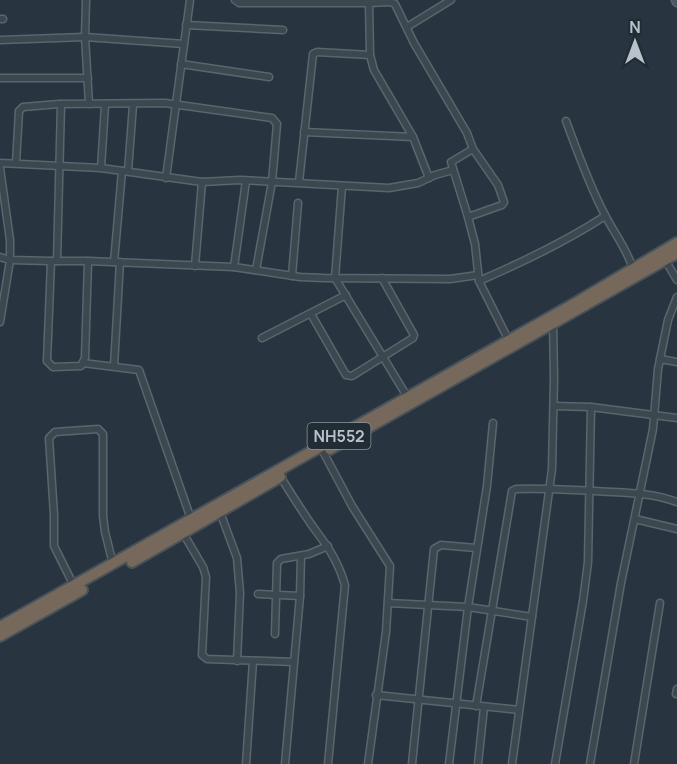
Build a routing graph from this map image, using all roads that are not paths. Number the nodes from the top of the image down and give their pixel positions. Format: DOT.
graph roads {
  1 [pos="86,0"];
  2 [pos="190,0"];
  3 [pos="235,0"];
  4 [pos="451,0"];
  5 [pos="369,2"];
  6 [pos="186,25"];
  7 [pos="407,27"];
  8 [pos="284,30"];
  9 [pos="85,37"];
  10 [pos="0,40"];
  11 [pos="184,44"];
  12 [pos="370,55"];
  13 [pos="181,64"];
  14 [pos="269,77"];
  15 [pos="0,78"];
  16 [pos="88,78"];
  17 [pos="61,104"];
  18 [pos="89,104"];
  19 [pos="175,104"];
  20 [pos="105,105"];
  21 [pos="133,105"];
  22 [pos="566,121"];
  23 [pos="304,132"];
  24 [pos="412,137"];
  25 [pos="473,149"];
  26 [pos="0,163"];
  27 [pos="16,163"];
  28 [pos="60,166"];
  29 [pos="0,168"];
  30 [pos="101,168"];
  31 [pos="453,170"];
  32 [pos="125,171"];
  33 [pos="166,178"];
  34 [pos="429,178"];
  35 [pos="246,181"];
  36 [pos="202,182"];
  37 [pos="272,182"];
  38 [pos="299,182"];
  39 [pos="342,186"];
  40 [pos="298,203"];
  41 [pos="605,216"];
  42 [pos="468,217"];
  43 [pos="677,243"];
  44 [pos="677,253"];
  45 [pos="0,256"];
  46 [pos="663,256"];
  47 [pos="10,260"];
  48 [pos="54,261"];
  49 [pos="88,261"];
  50 [pos="117,262"];
  51 [pos="195,266"];
  52 [pos="234,267"];
  53 [pos="633,268"];
  54 [pos="256,270"];
  55 [pos="292,276"];
  56 [pos="335,278"];
  57 [pos="382,278"];
  58 [pos="478,278"];
  59 [pos="677,280"];
  60 [pos="3,288"];
  61 [pos="346,295"];
  62 [pos="677,297"];
  63 [pos="311,314"];
  64 [pos="552,320"];
  65 [pos="0,322"];
  66 [pos="262,338"];
  67 [pos="510,344"];
  68 [pos="383,356"];
  69 [pos="660,359"];
  70 [pos="677,362"];
  71 [pos="83,363"];
  72 [pos="114,366"];
  73 [pos="409,400"];
  74 [pos="554,406"];
  75 [pos="591,407"];
  76 [pos="655,416"];
  77 [pos="677,418"];
  78 [pos="493,423"];
  79 [pos="322,449"];
  80 [pos="279,474"];
  81 [pos="550,488"];
  82 [pos="589,491"];
  83 [pos="640,494"];
  84 [pos="677,502"];
  85 [pos="220,512"];
  86 [pos="190,519"];
  87 [pos="635,519"];
  88 [pos="677,529"];
  89 [pos="183,533"];
  90 [pos="328,546"];
  91 [pos="476,548"];
  92 [pos="301,556"];
  93 [pos="113,564"];
  94 [pos="74,586"];
  95 [pos="258,594"];
  96 [pos="276,595"];
  97 [pos="300,596"];
  98 [pos="388,603"];
  99 [pos="660,603"];
  100 [pos="429,605"];
  101 [pos="468,608"];
  102 [pos="491,611"];
  103 [pos="532,617"];
  104 [pos="0,627"];
  105 [pos="275,634"];
  106 [pos="0,636"];
  107 [pos="237,661"];
  108 [pos="253,661"];
  109 [pos="294,662"];
  110 [pos="376,695"];
  111 [pos="419,700"];
  112 [pos="456,705"];
  113 [pos="476,706"];
  114 [pos="484,707"];
  115 [pos="519,710"];
  116 [pos="246,764"];
  117 [pos="285,764"];
  118 [pos="328,764"];
  119 [pos="368,764"];
  120 [pos="412,764"];
  121 [pos="449,764"];
  122 [pos="478,764"];
  123 [pos="512,764"];
  124 [pos="555,764"];
  125 [pos="590,764"];
  126 [pos="634,764"];
  1 -- 9 [label="street"];
  2 -- 6 [label="street"];
  3 -- 5 [label="street"];
  4 -- 7 [label="street"];
  5 -- 7 [label="street"];
  5 -- 12 [label="street"];
  6 -- 8 [label="street"];
  6 -- 11 [label="street"];
  7 -- 25 [label="street"];
  9 -- 10 [label="street"];
  9 -- 11 [label="street"];
  9 -- 16 [label="street"];
  11 -- 13 [label="street"];
  12 -- 23 [label="street"];
  12 -- 24 [label="street"];
  13 -- 14 [label="street"];
  13 -- 19 [label="street"];
  15 -- 16 [label="street"];
  16 -- 18 [label="street"];
  17 -- 18 [label="street"];
  17 -- 27 [label="street"];
  17 -- 28 [label="street"];
  18 -- 20 [label="street"];
  19 -- 21 [label="street"];
  19 -- 33 [label="street"];
  19 -- 37 [label="street"];
  20 -- 21 [label="street"];
  20 -- 30 [label="street"];
  21 -- 32 [label="street"];
  22 -- 41 [label="street"];
  23 -- 24 [label="street"];
  23 -- 38 [label="street"];
  24 -- 34 [label="street"];
  25 -- 31 [label="street"];
  25 -- 42 [label="street"];
  26 -- 27 [label="street"];
  27 -- 28 [label="street"];
  28 -- 30 [label="street"];
  28 -- 48 [label="street"];
  29 -- 47 [label="street"];
  30 -- 32 [label="street"];
  31 -- 34 [label="street"];
  31 -- 42 [label="street"];
  32 -- 33 [label="street"];
  32 -- 50 [label="street"];
  33 -- 36 [label="street"];
  34 -- 39 [label="street"];
  35 -- 36 [label="street"];
  35 -- 37 [label="street"];
  35 -- 52 [label="street"];
  36 -- 51 [label="street"];
  37 -- 38 [label="street"];
  37 -- 54 [label="street"];
  38 -- 39 [label="street"];
  39 -- 56 [label="street"];
  40 -- 55 [label="street"];
  41 -- 53 [label="street"];
  41 -- 58 [label="street"];
  42 -- 58 [label="street"];
  43 -- 46 [label="highway, NH552"];
  44 -- 46 [label="highway, NH552"];
  45 -- 47 [label="street"];
  46 -- 53 [label="highway, NH552"];
  46 -- 59 [label="street"];
  46 -- 64 [label="highway, NH552"];
  47 -- 48 [label="street"];
  47 -- 60 [label="street"];
  48 -- 49 [label="street"];
  48 -- 71 [label="street"];
  49 -- 50 [label="street"];
  49 -- 71 [label="street"];
  50 -- 51 [label="street"];
  50 -- 72 [label="street"];
  51 -- 52 [label="street"];
  52 -- 54 [label="street"];
  53 -- 64 [label="highway, NH552"];
  54 -- 55 [label="street"];
  55 -- 56 [label="street"];
  56 -- 57 [label="street"];
  56 -- 61 [label="street"];
  57 -- 58 [label="street"];
  57 -- 68 [label="street"];
  58 -- 67 [label="street"];
  60 -- 65 [label="street"];
  61 -- 63 [label="street"];
  61 -- 68 [label="street"];
  62 -- 69 [label="street"];
  63 -- 66 [label="street"];
  63 -- 68 [label="street"];
  64 -- 67 [label="highway, NH552"];
  64 -- 74 [label="street"];
  67 -- 73 [label="highway, NH552"];
  68 -- 73 [label="street"];
  69 -- 70 [label="street"];
  69 -- 76 [label="street"];
  71 -- 72 [label="street"];
  72 -- 86 [label="street"];
  73 -- 79 [label="highway, NH552"];
  74 -- 75 [label="street"];
  74 -- 81 [label="street"];
  75 -- 76 [label="street"];
  75 -- 82 [label="street"];
  76 -- 77 [label="street"];
  76 -- 83 [label="street"];
  78 -- 91 [label="street"];
  79 -- 80 [label="highway, NH552"];
  79 -- 98 [label="street"];
  80 -- 85 [label="highway, NH552"];
  80 -- 86 [label="highway, NH552"];
  80 -- 90 [label="street"];
  81 -- 82 [label="street"];
  81 -- 102 [label="street"];
  81 -- 103 [label="street"];
  82 -- 83 [label="street"];
  82 -- 124 [label="street"];
  83 -- 84 [label="street"];
  83 -- 87 [label="street"];
  85 -- 89 [label="highway, NH552"];
  85 -- 107 [label="street"];
  86 -- 93 [label="highway, NH552"];
  87 -- 88 [label="street"];
  87 -- 125 [label="street"];
  89 -- 106 [label="highway, NH552"];
  89 -- 107 [label="street"];
  90 -- 92 [label="street"];
  90 -- 118 [label="street"];
  91 -- 100 [label="street"];
  91 -- 101 [label="street"];
  92 -- 96 [label="street"];
  92 -- 97 [label="street"];
  93 -- 94 [label="highway, NH552"];
  93 -- 94 [label="street"];
  94 -- 104 [label="highway, NH552"];
  95 -- 96 [label="street"];
  96 -- 97 [label="street"];
  96 -- 105 [label="street"];
  97 -- 109 [label="street"];
  98 -- 100 [label="street"];
  98 -- 110 [label="street"];
  99 -- 126 [label="street"];
  100 -- 101 [label="street"];
  100 -- 111 [label="street"];
  101 -- 102 [label="street"];
  101 -- 112 [label="street"];
  102 -- 103 [label="street"];
  102 -- 113 [label="street"];
  103 -- 115 [label="street"];
  107 -- 108 [label="street"];
  108 -- 109 [label="street"];
  108 -- 116 [label="street"];
  109 -- 117 [label="street"];
  110 -- 111 [label="street"];
  110 -- 119 [label="street"];
  111 -- 112 [label="street"];
  111 -- 120 [label="street"];
  112 -- 113 [label="street"];
  112 -- 121 [label="street"];
  113 -- 114 [label="street"];
  114 -- 115 [label="street"];
  114 -- 122 [label="street"];
  115 -- 123 [label="street"];
}
